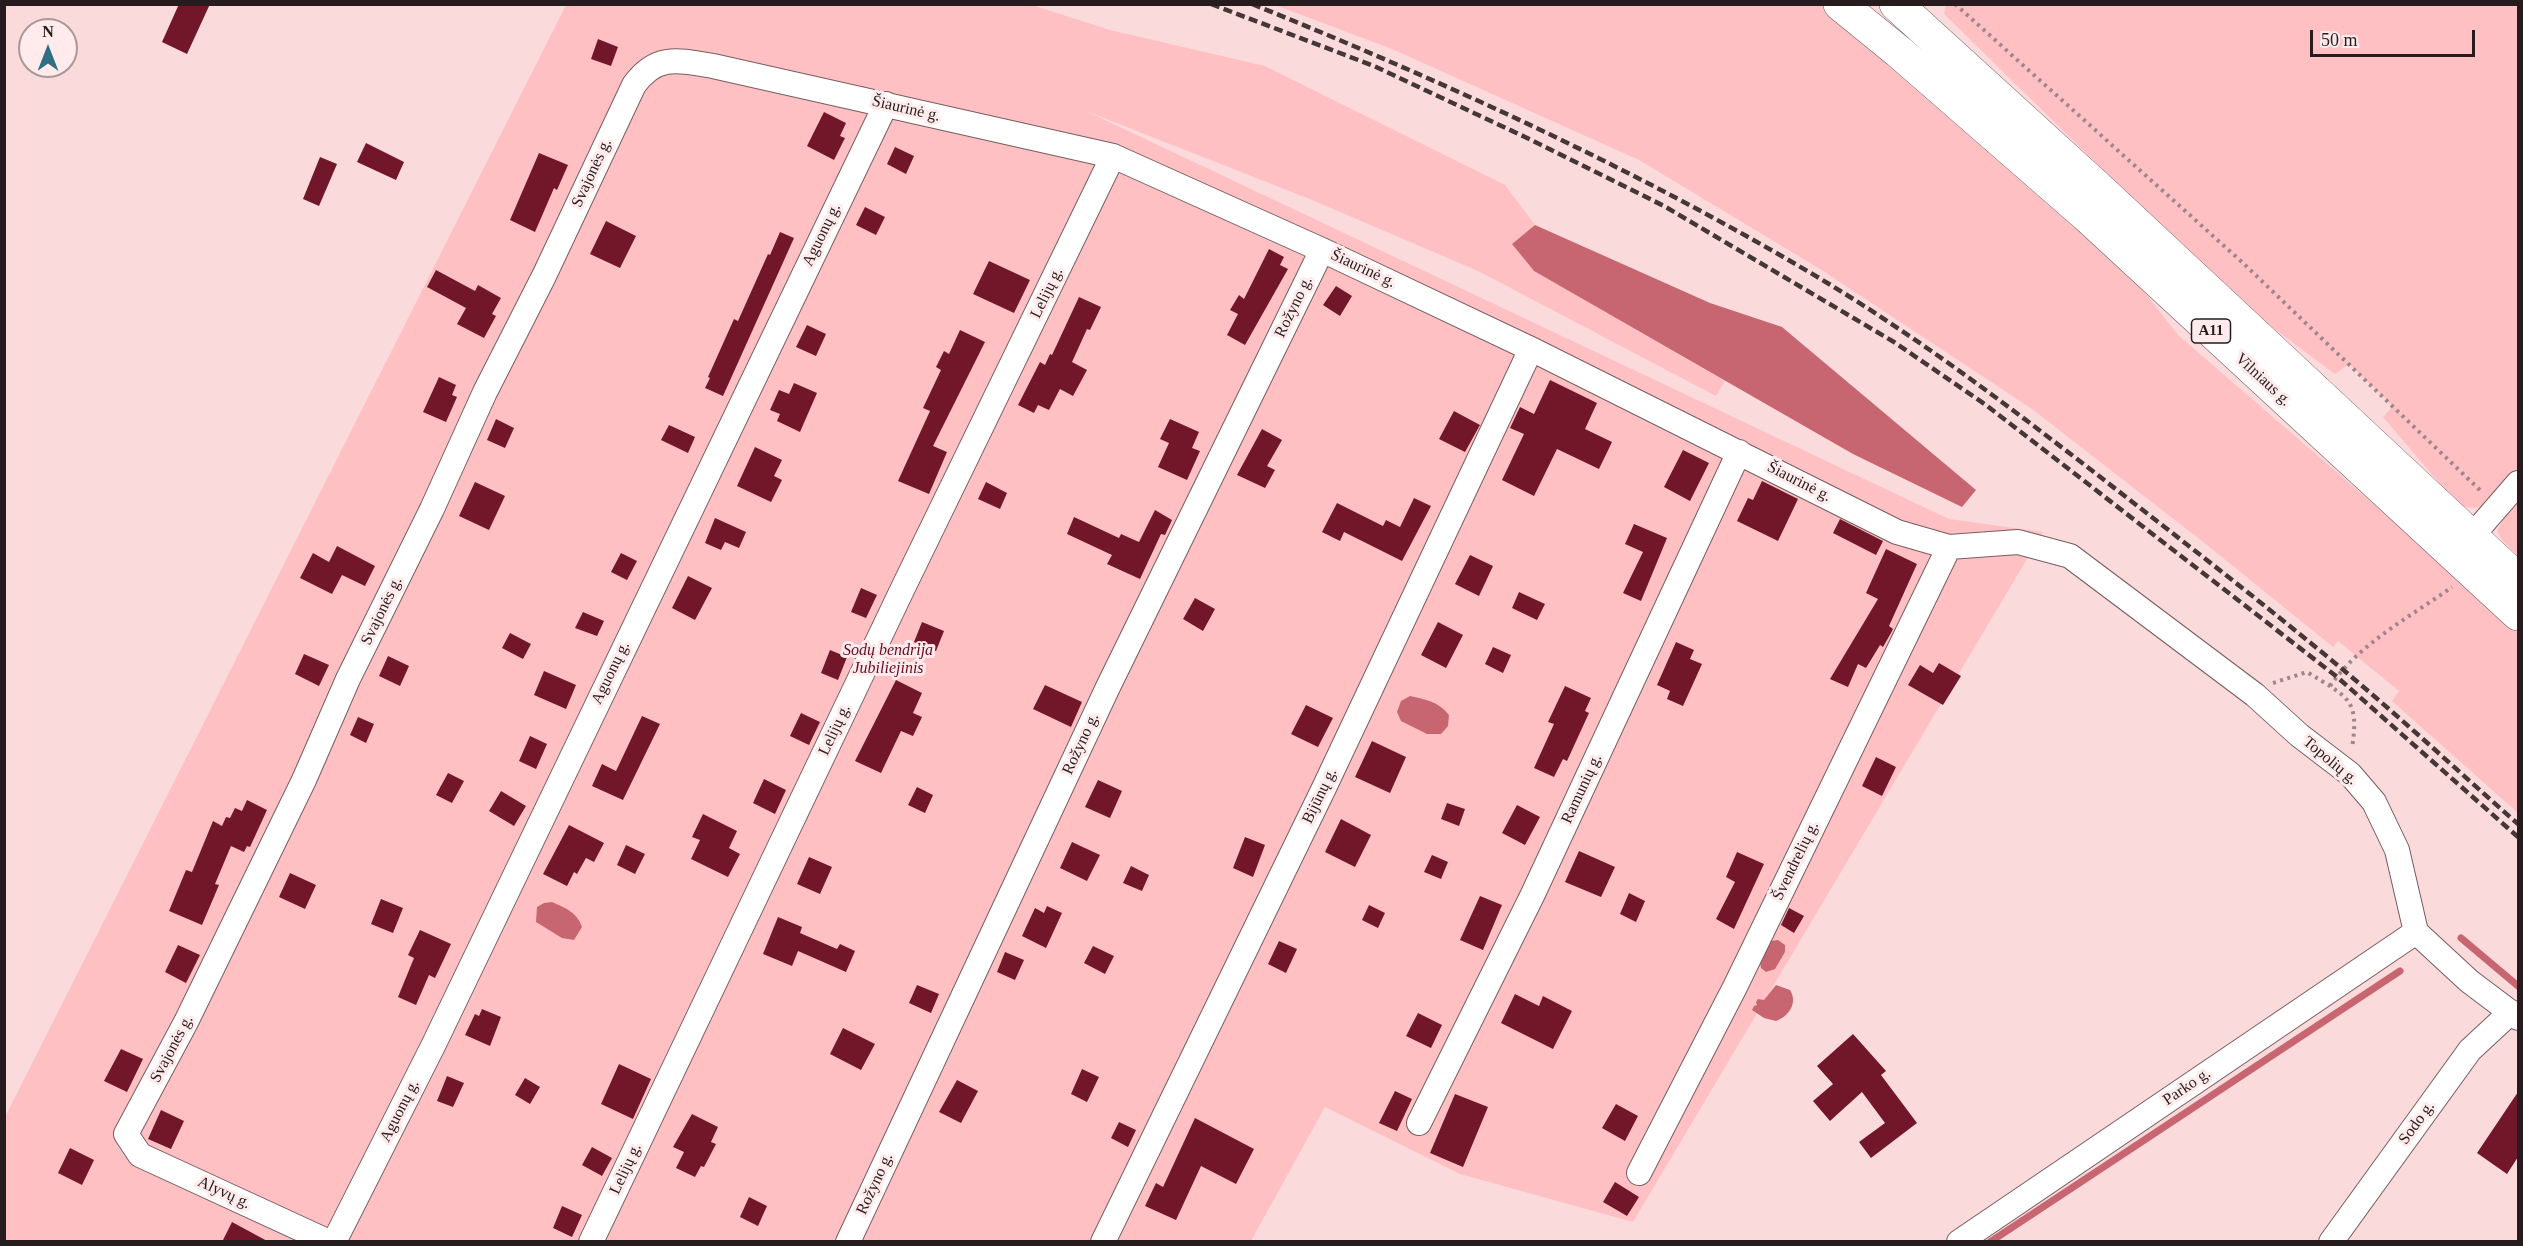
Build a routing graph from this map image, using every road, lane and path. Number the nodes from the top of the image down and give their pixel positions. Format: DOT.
graph roads {
  1 [pos="1840,4"];
  2 [pos="1896,4"];
  3 [pos="1955,4"];
  4 [pos="634,85"];
  5 [pos="886,104"];
  6 [pos="1113,156"];
  7 [pos="1322,249"];
  8 [pos="1531,349"];
  9 [pos="1739,452"];
  10 [pos="2518,483"];
  11 [pos="2498,507"];
  12 [pos="2472,536"];
  13 [pos="1949,547"];
  14 [pos="2070,556"];
  15 [pos="2518,580"];
  16 [pos="2454,586"];
  17 [pos="2518,614"];
  18 [pos="2330,686"];
  19 [pos="2255,695"];
  20 [pos="2350,774"];
  21 [pos="2416,932"];
  22 [pos="2515,1015"];
  23 [pos="1419,1123"];
  24 [pos="126,1134"];
  25 [pos="1640,1173"];
  26 [pos="329,1242"];
  27 [pos="334,1242"];
  28 [pos="591,1242"];
  29 [pos="848,1242"];
  30 [pos="1103,1242"];
  31 [pos="1959,1242"];
  32 [pos="2331,1242"];
  1 -- 17 [label="highway, Vilniaus g. / A11"];
  2 -- 12 [label="highway, Vilniaus g. / A11"];
  3 -- 11 [label="path"];
  4 -- 5 [label="street, Šiaurinė g."];
  4 -- 24 [label="street, Svajonės g."];
  5 -- 6 [label="street, Šiaurinė g."];
  5 -- 27 [label="street, Aguonų g."];
  6 -- 7 [label="street, Šiaurinė g."];
  6 -- 28 [label="street, Lelijų g."];
  7 -- 8 [label="street, Šiaurinė g."];
  7 -- 29 [label="street, Rožyno g."];
  8 -- 9 [label="street, Šiaurinė g."];
  8 -- 30 [label="street, Bijūnų g."];
  9 -- 13 [label="street, Šiaurinė g."];
  9 -- 23 [label="street, Ramunių g."];
  10 -- 11 [label="street"];
  11 -- 12 [label="street"];
  12 -- 15 [label="highway, Vilniaus g. / A11"];
  13 -- 14 [label="street, Šiaurinė g."];
  13 -- 25 [label="street, Švendrelių g."];
  14 -- 19 [label="street, Topolių g."];
  16 -- 18 [label="path"];
  18 -- 19 [label="path"];
  18 -- 20 [label="path"];
  19 -- 20 [label="street, Topolių g."];
  20 -- 21 [label="street, Topolių g."];
  21 -- 22 [label="street"];
  21 -- 31 [label="street, Parko g."];
  22 -- 32 [label="street, Sodo g."];
  24 -- 26 [label="street, Alyvų g."];
}
